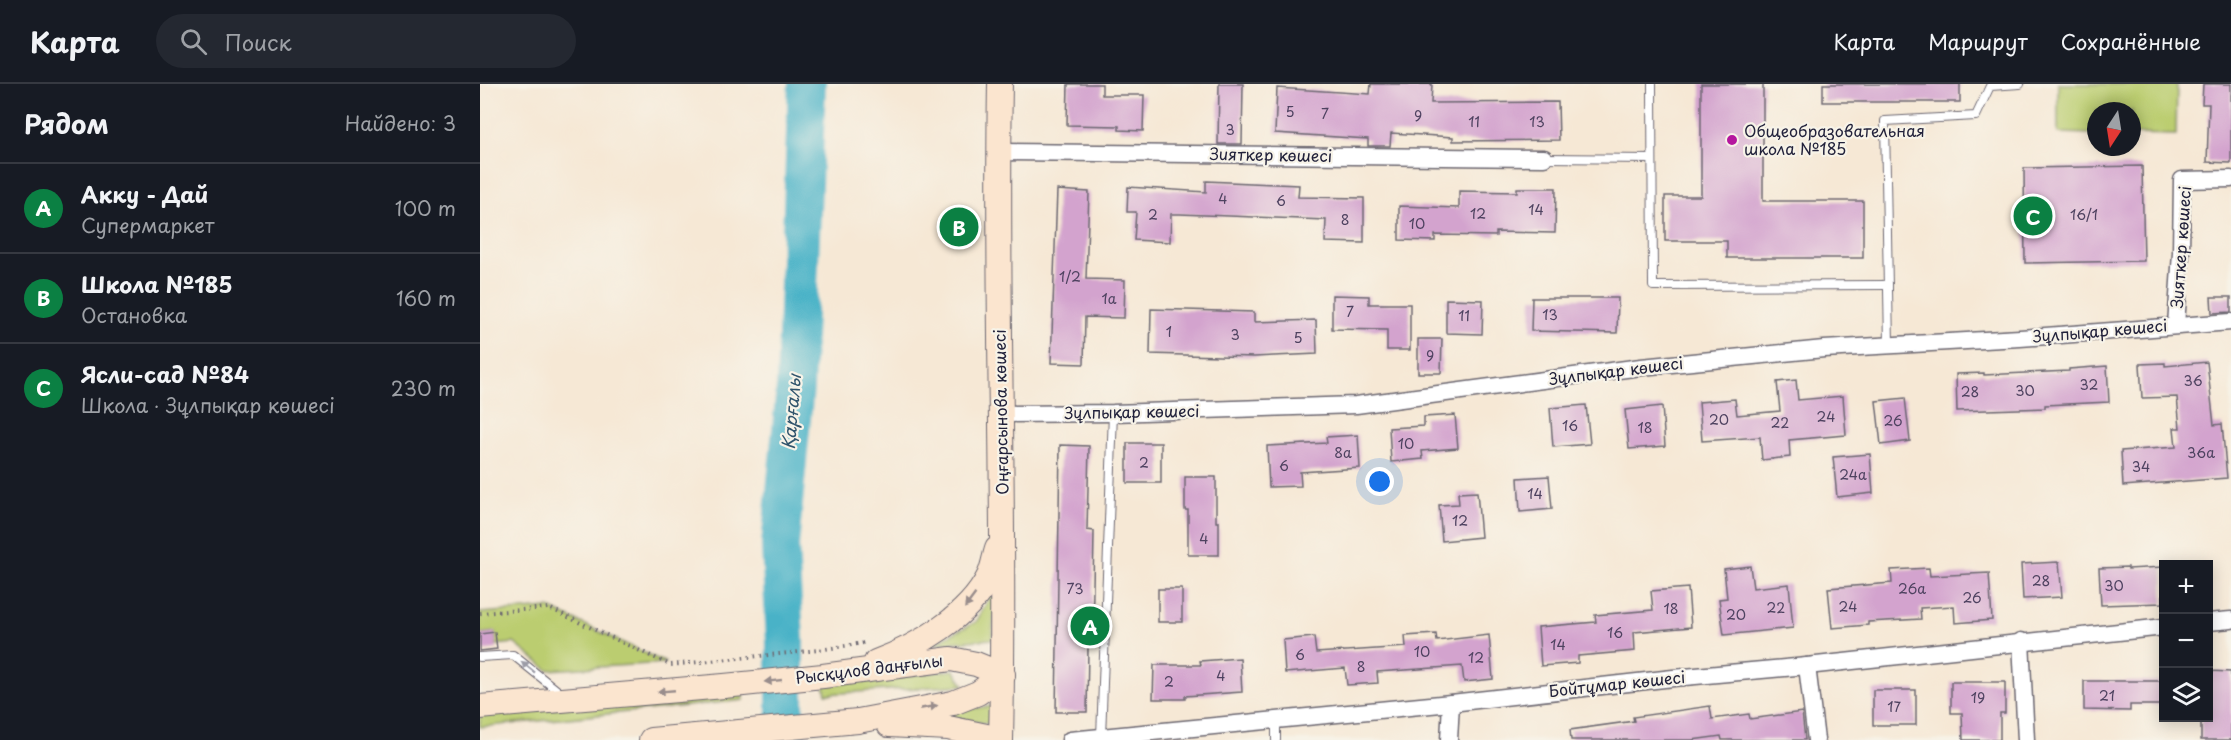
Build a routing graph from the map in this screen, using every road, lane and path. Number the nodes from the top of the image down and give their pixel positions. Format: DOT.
graph roads {
  1 [pos="1000,84"];
  2 [pos="1652,84"];
  3 [pos="2020,84"];
  4 [pos="999,152"];
  5 [pos="1544,158"];
  6 [pos="1652,159"];
  7 [pos="2231,179"];
  8 [pos="1888,285"];
  9 [pos="2231,322"];
  10 [pos="2176,325"];
  11 [pos="1889,345"];
  12 [pos="1113,413"];
  13 [pos="1000,414"];
  14 [pos="1003,530"];
  15 [pos="480,613"];
  16 [pos="2231,620"];
  17 [pos="2213,622"];
  18 [pos="2159,627"];
  19 [pos="2021,641"];
  20 [pos="819,650"];
  21 [pos="480,657"];
  22 [pos="1807,666"];
  23 [pos="849,672"];
  24 [pos="1003,675"];
  25 [pos="568,700"];
  26 [pos="1451,703"];
  27 [pos="480,707"];
  28 [pos="858,720"];
  29 [pos="1276,720"];
  30 [pos="889,724"];
  31 [pos="1101,739"];
  32 [pos="651,740"];
  33 [pos="926,740"];
  34 [pos="1004,740"];
  35 [pos="1070,740"];
  36 [pos="1276,740"];
  37 [pos="1449,740"];
  38 [pos="1816,740"];
  39 [pos="2026,740"];
  1 -- 4 [label="main road, Оңғарсынова көшесі"];
  2 -- 6 [label="lane"];
  3 -- 8 [label="lane"];
  4 -- 5 [label="street, Зияткер көшесі"];
  4 -- 13 [label="main road, Оңғарсынова көшесі"];
  5 -- 6 [label="lane"];
  6 -- 8 [label="lane"];
  7 -- 10 [label="street, Зияткер көшесі"];
  8 -- 11 [label="lane"];
  9 -- 10 [label="street, Зұлпықар көшесі"];
  10 -- 11 [label="street, Зұлпықар көшесі"];
  11 -- 12 [label="street, Зұлпықар көшесі"];
  12 -- 13 [label="street, Зұлпықар көшесі"];
  12 -- 31 [label="lane"];
  13 -- 14 [label="main road, Оңғарсынова көшесі"];
  14 -- 23 [label="main road, one-way"];
  14 -- 24 [label="main road, Оңғарсынова көшесі"];
  15 -- 20 [label="path"];
  16 -- 17 [label="street"];
  18 -- 19 [label="street, Бойтұмар көшесі"];
  19 -- 22 [label="street, Бойтұмар көшесі"];
  19 -- 39 [label="street"];
  25 -- 21 [label="lane, one-way"];
  22 -- 26 [label="street, Бойтұмар көшесі"];
  22 -- 38 [label="street"];
  23 -- 24 [label="main road, Рысқұлов даңғылы"];
  23 -- 25 [label="main road, Рысқұлов даңғылы, one-way"];
  28 -- 24 [label="main road, one-way"];
  24 -- 34 [label="main road, Оңғарсынова көшесі"];
  25 -- 27 [label="main road, Рысқұлов даңғылы"];
  26 -- 29 [label="street, Бойтұмар көшесі"];
  26 -- 37 [label="street"];
  28 -- 30 [label="main road"];
  28 -- 32 [label="main road"];
  29 -- 31 [label="street, Бойтұмар көшесі"];
  29 -- 36 [label="lane"];
  30 -- 33 [label="main road"];
  30 -- 34 [label="main road"];
  31 -- 35 [label="street, Бойтұмар көшесі"];
}
